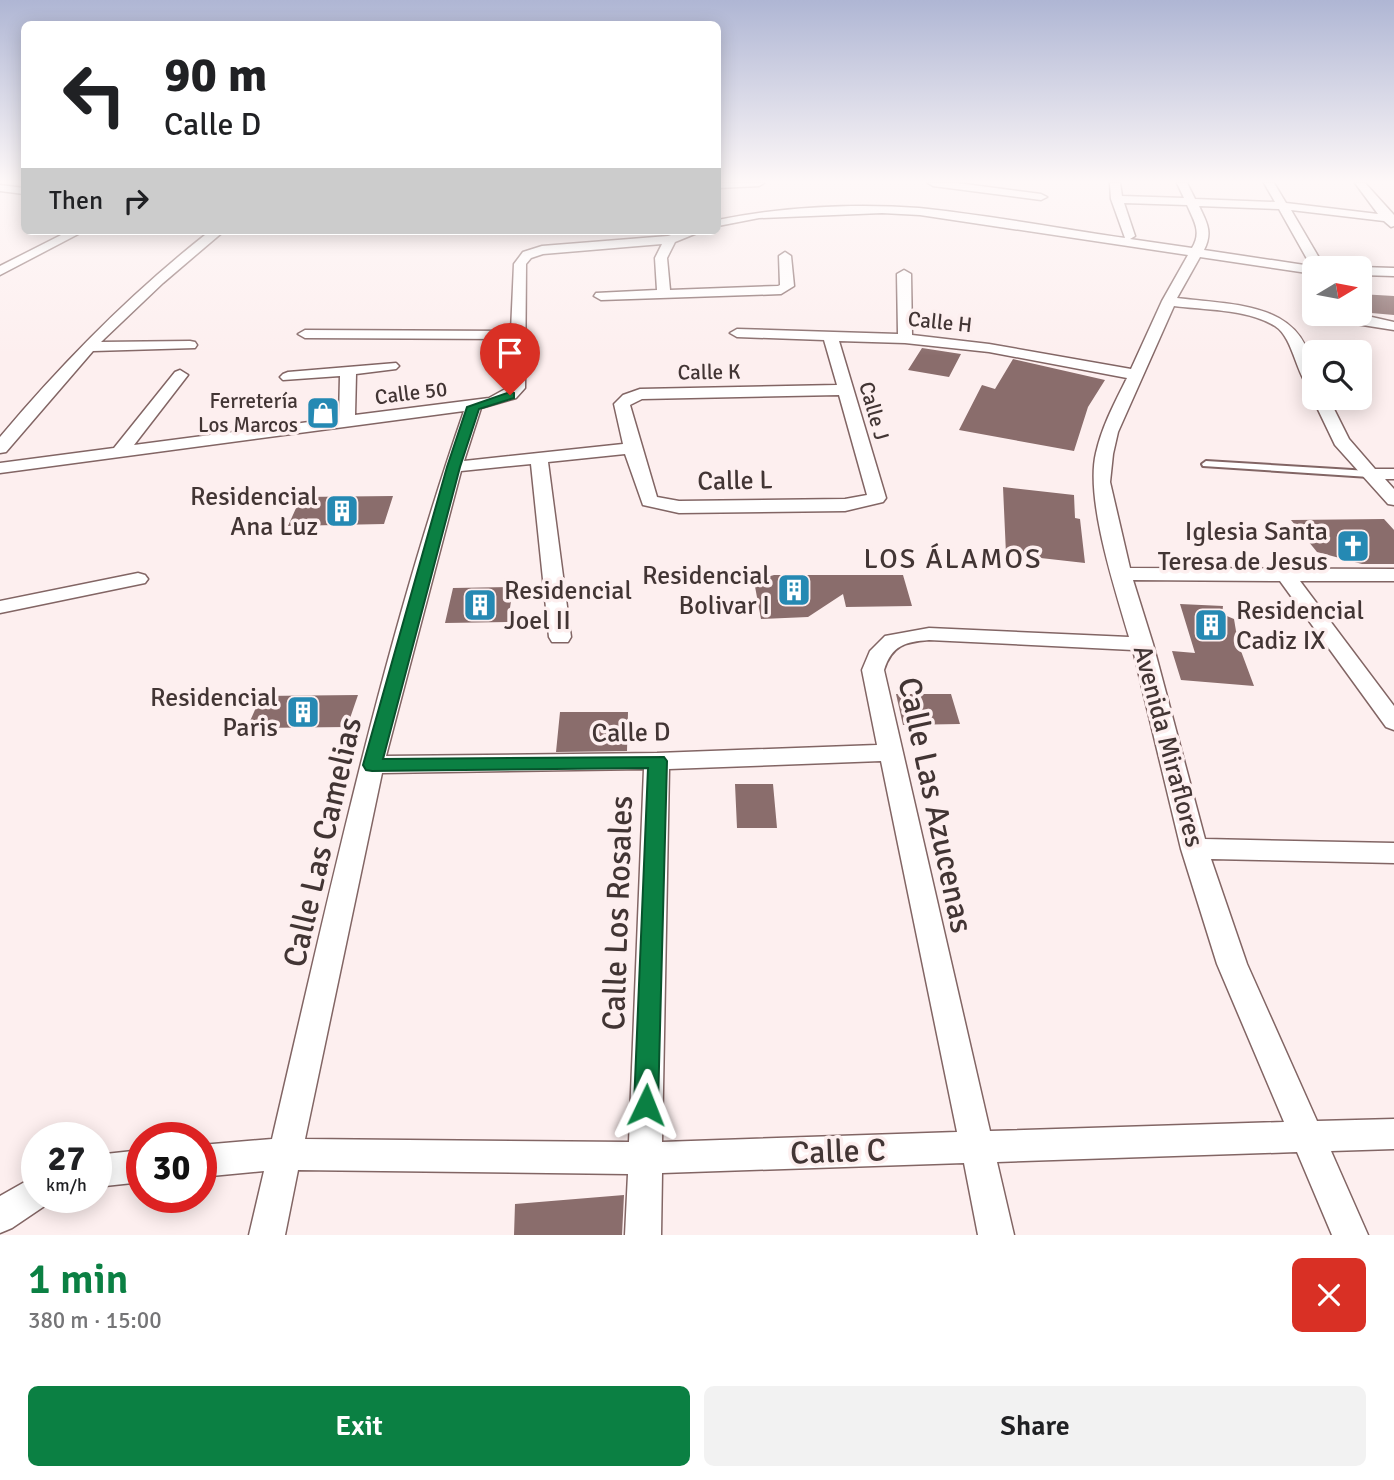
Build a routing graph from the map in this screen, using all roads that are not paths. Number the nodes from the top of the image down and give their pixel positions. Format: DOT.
graph roads {
  1 [pos="670,240"];
  2 [pos="59,241"];
  3 [pos="205,241"];
  4 [pos="662,241"];
  5 [pos="1147,241"];
  6 [pos="1203,241"];
  7 [pos="1195,253"];
  8 [pos="785,256"];
  9 [pos="1295,268"];
  10 [pos="1302,268"];
  11 [pos="0,271"];
  12 [pos="1372,272"];
  13 [pos="1377,272"];
  14 [pos="1394,272"];
  15 [pos="904,274"];
  16 [pos="1302,275"];
  17 [pos="1394,289"];
  18 [pos="664,293"];
  19 [pos="601,296"];
  20 [pos="1169,301"];
  21 [pos="1372,323"];
  22 [pos="1394,326"];
  23 [pos="737,333"];
  24 [pos="304,334"];
  25 [pos="518,335"];
  26 [pos="830,336"];
  27 [pos="905,339"];
  28 [pos="190,345"];
  29 [pos="87,347"];
  30 [pos="1302,358"];
  31 [pos="391,366"];
  32 [pos="348,371"];
  33 [pos="180,375"];
  34 [pos="1136,375"];
  35 [pos="288,377"];
  36 [pos="846,390"];
  37 [pos="473,407"];
  38 [pos="1326,410"];
  39 [pos="347,423"];
  40 [pos="0,448"];
  41 [pos="632,449"];
  42 [pos="119,453"];
  43 [pos="539,458"];
  44 [pos="1206,464"];
  45 [pos="453,467"];
  46 [pos="0,468"];
  47 [pos="1369,474"];
  48 [pos="1394,474"];
  49 [pos="877,498"];
  50 [pos="1394,500"];
  51 [pos="1121,574"];
  52 [pos="1286,575"];
  53 [pos="1394,575"];
  54 [pos="138,579"];
  55 [pos="0,607"];
  56 [pos="560,637"];
  57 [pos="1142,644"];
  58 [pos="1394,723"];
  59 [pos="890,753"];
  60 [pos="657,761"];
  61 [pos="372,765"];
  62 [pos="1194,849"];
  63 [pos="1394,853"];
  64 [pos="1394,1134"];
  65 [pos="1306,1136"];
  66 [pos="976,1146"];
  67 [pos="283,1154"];
  68 [pos="644,1158"];
  69 [pos="217,1160"];
  70 [pos="21,1202"];
  71 [pos="0,1216"];
  72 [pos="267,1235"];
  73 [pos="643,1235"];
  74 [pos="996,1235"];
  75 [pos="1350,1235"];
  1 -- 18 [label="street"];
  2 -- 11 [label="street"];
  3 -- 29 [label="street"];
  4 -- 25 [label="street, Calle 50"];
  5 -- 7 [label="street"];
  6 -- 7 [label="street, Avenida Miraflores"];
  7 -- 9 [label="street"];
  7 -- 20 [label="street, Avenida Miraflores"];
  8 -- 18 [label="street"];
  9 -- 10 [label="street"];
  9 -- 16 [label="street"];
  12 -- 13 [label="street"];
  13 -- 14 [label="street"];
  13 -- 17 [label="street"];
  15 -- 27 [label="street"];
  18 -- 19 [label="street"];
  20 -- 30 [label="street"];
  20 -- 34 [label="street, Avenida Miraflores"];
  21 -- 22 [label="street"];
  23 -- 26 [label="street, Calle H"];
  24 -- 25 [label="street"];
  25 -- 37 [label="street, Calle 50"];
  26 -- 27 [label="street, Calle H"];
  26 -- 36 [label="street, Calle J"];
  27 -- 34 [label="street, Calle H"];
  28 -- 29 [label="street"];
  29 -- 40 [label="street"];
  31 -- 32 [label="street"];
  32 -- 35 [label="street"];
  32 -- 39 [label="street"];
  33 -- 42 [label="street"];
  34 -- 51 [label="street, Avenida Miraflores"];
  36 -- 41 [label="street, Calle K"];
  36 -- 49 [label="street, Calle J"];
  37 -- 39 [label="street, Calle 50"];
  37 -- 45 [label="street, Calle Las Camelias"];
  38 -- 47 [label="street"];
  39 -- 42 [label="street, Calle 50"];
  41 -- 43 [label="street"];
  41 -- 49 [label="street, Calle L"];
  42 -- 46 [label="street, Calle 50"];
  43 -- 45 [label="street"];
  43 -- 56 [label="street"];
  44 -- 47 [label="lane"];
  45 -- 61 [label="street, Calle Las Camelias"];
  47 -- 48 [label="street"];
  47 -- 50 [label="street"];
  51 -- 52 [label="street"];
  51 -- 57 [label="street, Avenida Miraflores"];
  52 -- 53 [label="street"];
  52 -- 58 [label="street"];
  54 -- 55 [label="street"];
  57 -- 59 [label="street, Calle Las Azucenas"];
  57 -- 62 [label="street, Avenida Miraflores"];
  59 -- 60 [label="street, Calle D"];
  59 -- 66 [label="street, Calle Las Azucenas"];
  60 -- 61 [label="street, Calle D"];
  60 -- 68 [label="street, Calle Los Rosales"];
  61 -- 67 [label="street, Calle Las Camelias"];
  62 -- 63 [label="street"];
  62 -- 65 [label="street, Avenida Miraflores"];
  64 -- 65 [label="street, Calle C"];
  65 -- 66 [label="street, Calle C"];
  65 -- 75 [label="street, Avenida Miraflores"];
  66 -- 68 [label="street, Calle C"];
  66 -- 74 [label="street, Calle Las Azucenas"];
  67 -- 68 [label="street, Calle C"];
  67 -- 69 [label="street, Calle C"];
  67 -- 72 [label="street, Calle Las Camelias"];
  68 -- 73 [label="street, Calle Los Rosales"];
  70 -- 71 [label="street"];
}
